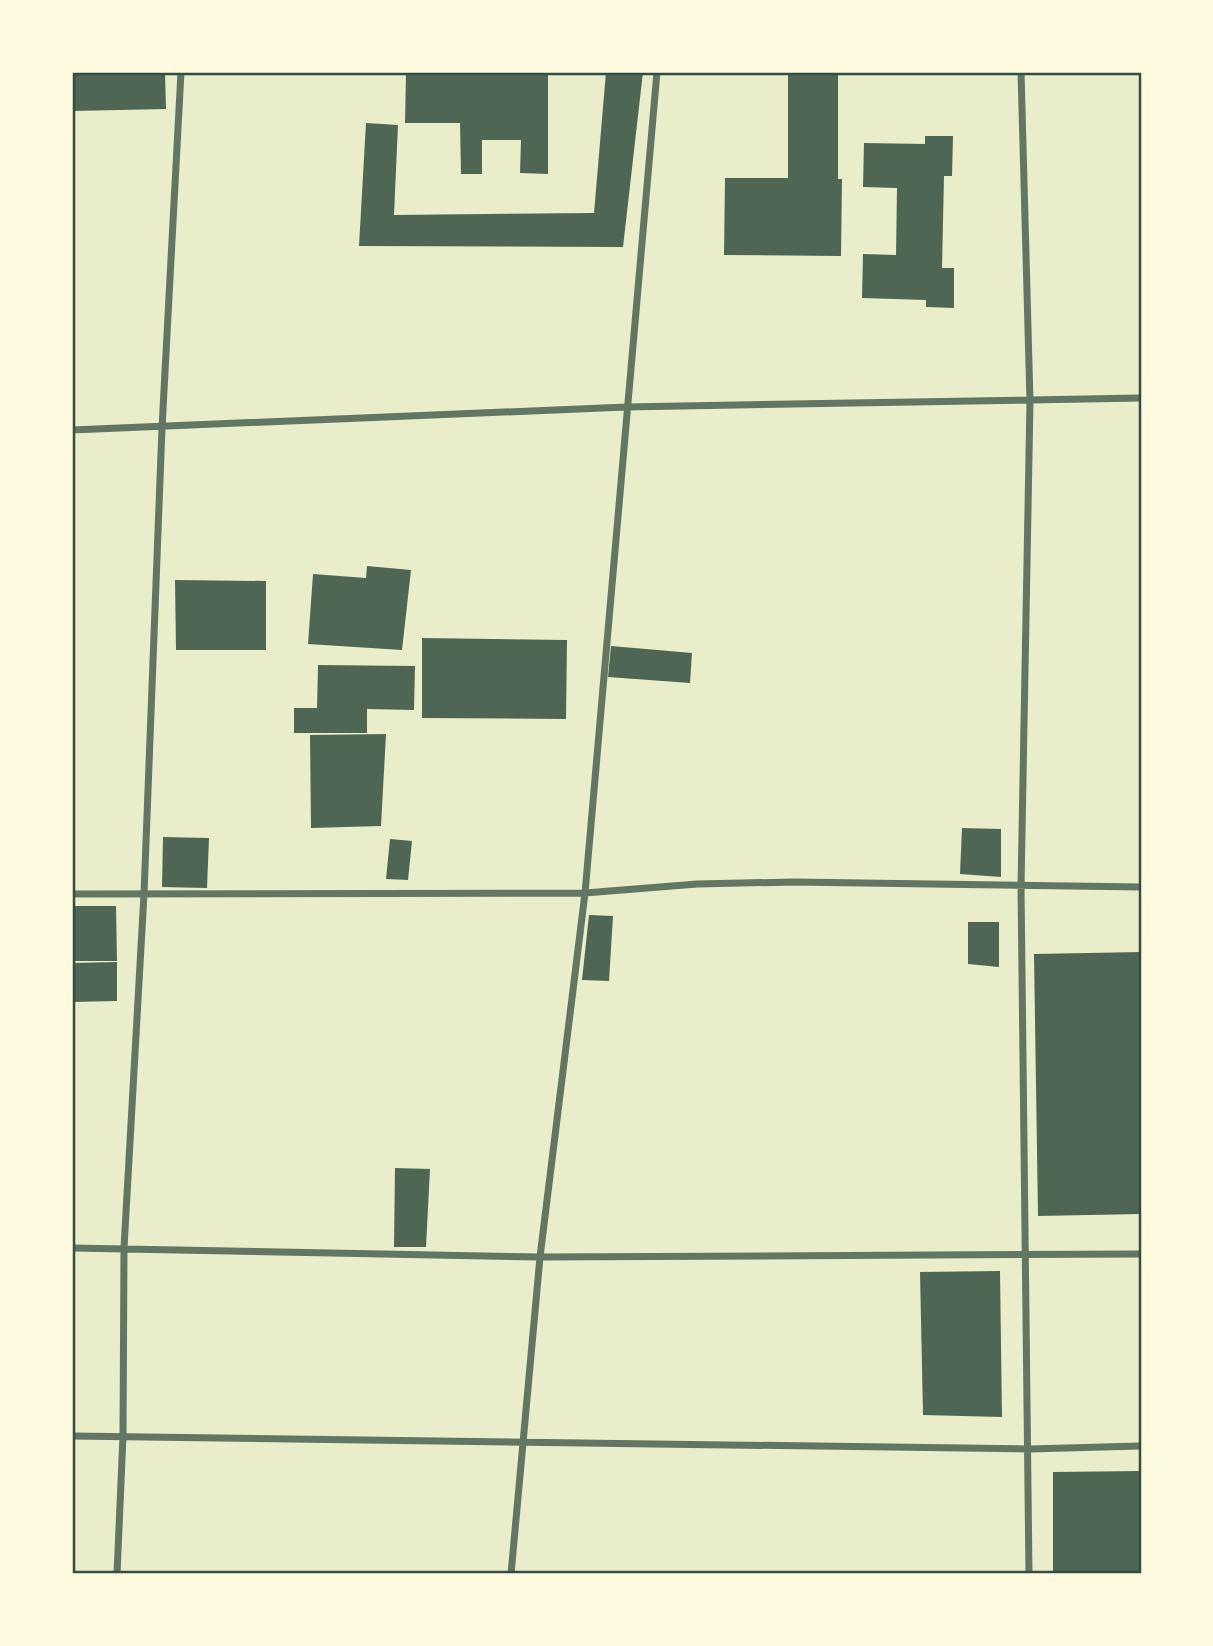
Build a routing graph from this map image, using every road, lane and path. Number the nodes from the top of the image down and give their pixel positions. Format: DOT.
graph roads {
  1 [pos="181,72"];
  2 [pos="657,72"];
  3 [pos="1021,72"];
  4 [pos="1141,398"];
  5 [pos="1030,401"];
  6 [pos="626,407"];
  7 [pos="162,428"];
  8 [pos="72,430"];
  9 [pos="1021,887"];
  10 [pos="1141,887"];
  11 [pos="585,893"];
  12 [pos="72,894"];
  13 [pos="144,894"];
  14 [pos="72,1248"];
  15 [pos="124,1248"];
  16 [pos="1141,1254"];
  17 [pos="1026,1255"];
  18 [pos="540,1257"];
  19 [pos="72,1436"];
  20 [pos="123,1436"];
  21 [pos="523,1441"];
  22 [pos="1141,1446"];
  23 [pos="1029,1449"];
  24 [pos="117,1574"];
  25 [pos="511,1574"];
  26 [pos="1029,1574"];
  1 -- 7 [label="street"];
  2 -- 6 [label="street"];
  3 -- 5 [label="street"];
  4 -- 5 [label="street"];
  5 -- 6 [label="street"];
  5 -- 9 [label="street"];
  6 -- 7 [label="street"];
  6 -- 11 [label="street"];
  7 -- 8 [label="street"];
  7 -- 13 [label="street"];
  9 -- 10 [label="street"];
  9 -- 11 [label="street"];
  9 -- 17 [label="street"];
  11 -- 13 [label="street"];
  11 -- 18 [label="street"];
  12 -- 13 [label="street"];
  13 -- 15 [label="street"];
  14 -- 15 [label="street"];
  15 -- 18 [label="street"];
  15 -- 20 [label="street"];
  16 -- 17 [label="street"];
  17 -- 18 [label="street"];
  17 -- 23 [label="street"];
  18 -- 21 [label="street"];
  19 -- 20 [label="street"];
  20 -- 21 [label="street"];
  20 -- 24 [label="street"];
  21 -- 23 [label="street"];
  21 -- 25 [label="street"];
  22 -- 23 [label="street"];
  23 -- 26 [label="street"];
}
